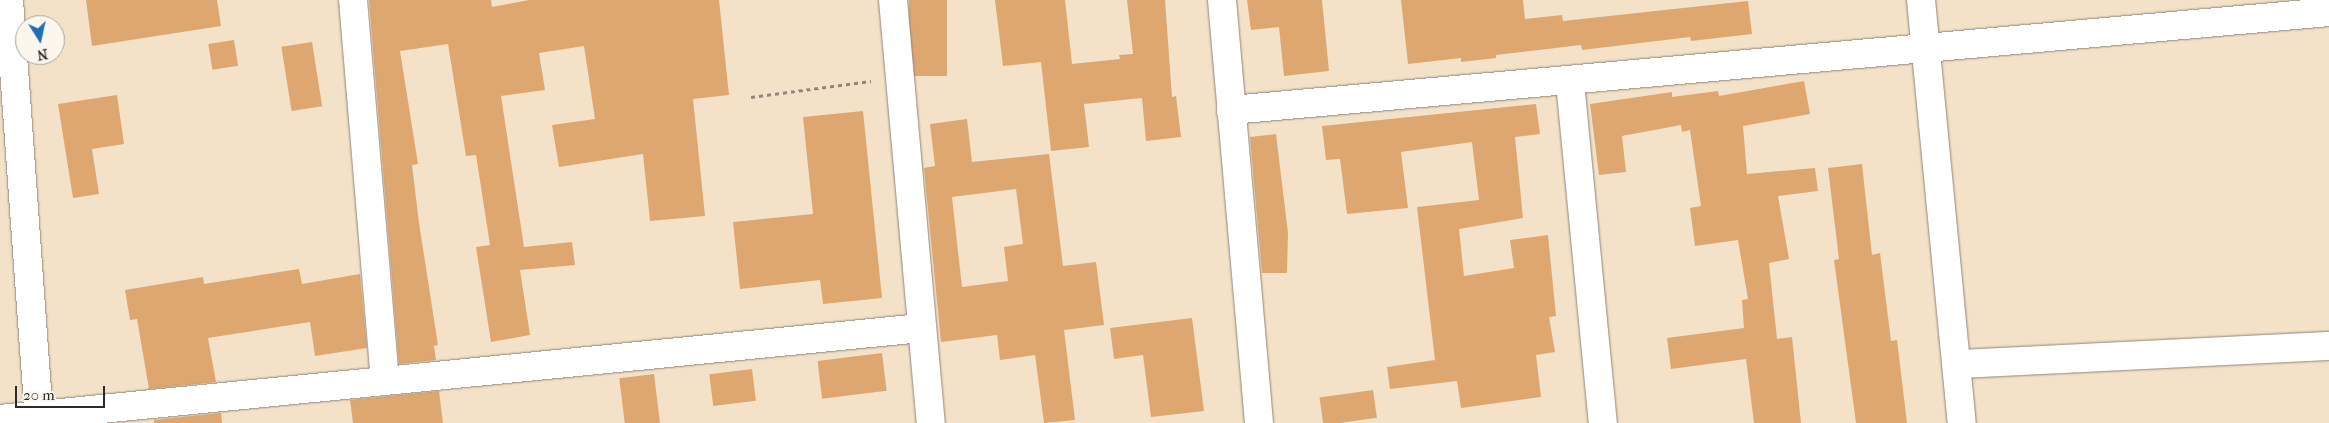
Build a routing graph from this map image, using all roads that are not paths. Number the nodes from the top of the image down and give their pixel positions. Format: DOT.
graph roads {
  1 [pos="9,0"];
  2 [pos="353,0"];
  3 [pos="893,0"];
  4 [pos="1222,0"];
  5 [pos="1921,0"];
  6 [pos="2329,12"];
  7 [pos="1925,50"];
  8 [pos="1570,82"];
  9 [pos="1231,110"];
  10 [pos="922,328"];
  11 [pos="2329,346"];
  12 [pos="1959,364"];
  13 [pos="385,382"];
  14 [pos="39,416"];
  15 [pos="0,419"];
  16 [pos="931,423"];
  17 [pos="1259,423"];
  18 [pos="1603,423"];
  19 [pos="1962,423"];
  1 -- 14 [label="street"];
  2 -- 13 [label="street"];
  3 -- 10 [label="street"];
  4 -- 9 [label="street"];
  5 -- 7 [label="street"];
  6 -- 7 [label="street"];
  7 -- 8 [label="street"];
  7 -- 12 [label="street"];
  8 -- 9 [label="street"];
  8 -- 18 [label="street"];
  9 -- 17 [label="street"];
  10 -- 13 [label="street"];
  10 -- 16 [label="street"];
  11 -- 12 [label="street"];
  12 -- 19 [label="street"];
  13 -- 14 [label="street"];
  14 -- 15 [label="street"];
}
